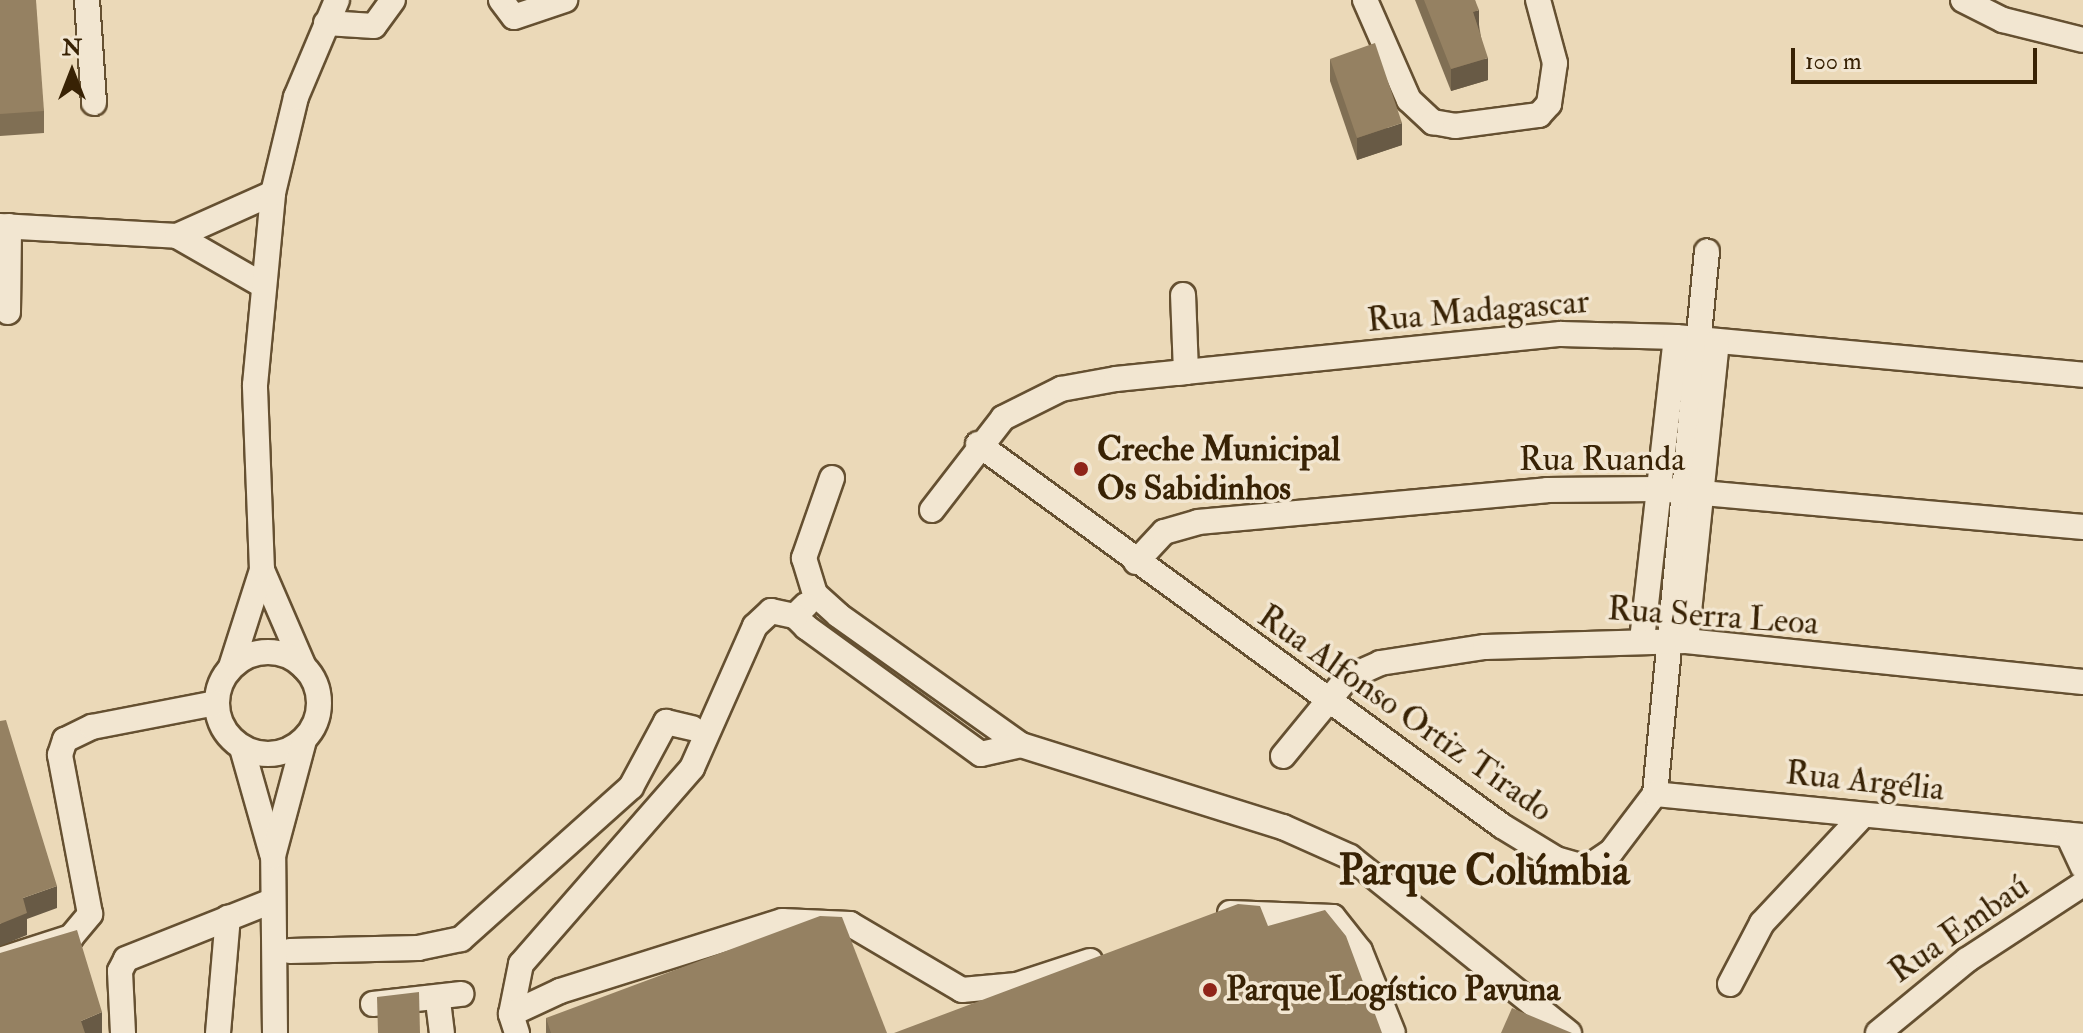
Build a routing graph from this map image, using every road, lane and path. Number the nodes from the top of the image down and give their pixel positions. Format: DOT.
graph roads {
  1 [pos="87,0"];
  2 [pos="337,0"];
  3 [pos="393,0"];
  4 [pos="501,0"];
  5 [pos="565,0"];
  6 [pos="1365,0"];
  7 [pos="1538,0"];
  8 [pos="1963,0"];
  9 [pos="326,23"];
  10 [pos="2083,40"];
  11 [pos="94,103"];
  12 [pos="273,193"];
  13 [pos="6,221"];
  14 [pos="177,236"];
  15 [pos="1707,251"];
  16 [pos="259,283"];
  17 [pos="1183,295"];
  18 [pos="8,312"];
  19 [pos="1698,340"];
  20 [pos="1182,373"];
  21 [pos="2083,375"];
  22 [pos="978,444"];
  23 [pos="832,478"];
  24 [pos="1680,492"];
  25 [pos="932,510"];
  26 [pos="2083,527"];
  27 [pos="1136,562"];
  28 [pos="262,570"];
  29 [pos="815,594"];
  30 [pos="795,616"];
  31 [pos="1665,641"];
  32 [pos="231,667"];
  33 [pos="304,667"];
  34 [pos="2083,682"];
  35 [pos="1324,700"];
  36 [pos="216,703"];
  37 [pos="692,728"];
  38 [pos="304,740"];
  39 [pos="1021,745"];
  40 [pos="242,748"];
  41 [pos="1283,756"];
  42 [pos="1655,794"];
  43 [pos="1863,815"];
  44 [pos="2076,836"];
  45 [pos="273,856"];
  46 [pos="2083,867"];
  47 [pos="2083,884"];
  48 [pos="269,902"];
  49 [pos="228,917"];
  50 [pos="1206,921"];
  51 [pos="290,951"];
  52 [pos="1117,952"];
  53 [pos="0,960"];
  54 [pos="1730,984"];
  55 [pos="373,1004"];
  56 [pos="1904,1021"];
  57 [pos="514,1023"];
  58 [pos="123,1033"];
  59 [pos="218,1033"];
  60 [pos="275,1033"];
  61 [pos="442,1033"];
  62 [pos="1393,1033"];
  63 [pos="1569,1033"];
  64 [pos="1879,1033"];
  1 -- 11 [label="street"];
  2 -- 9 [label="street"];
  3 -- 9 [label="street"];
  4 -- 5 [label="street"];
  6 -- 7 [label="street"];
  8 -- 10 [label="street"];
  9 -- 12 [label="street"];
  12 -- 14 [label="street"];
  12 -- 16 [label="street"];
  13 -- 14 [label="street"];
  13 -- 18 [label="street"];
  14 -- 16 [label="street"];
  15 -- 19 [label="street"];
  16 -- 28 [label="street"];
  17 -- 20 [label="street"];
  19 -- 20 [label="street, Rua Madagascar"];
  19 -- 21 [label="street, Rua Madagascar"];
  19 -- 24 [label="street"];
  19 -- 24 [label="street"];
  20 -- 22 [label="street, Rua Madagascar"];
  22 -- 25 [label="street, Rua Madagascar"];
  22 -- 27 [label="street, Rua Alfonso Ortiz Tirado"];
  23 -- 29 [label="street"];
  24 -- 26 [label="street, Rua Ruanda"];
  24 -- 27 [label="street, Rua Ruanda"];
  24 -- 31 [label="street"];
  24 -- 31 [label="street"];
  27 -- 35 [label="street, Rua Alfonso Ortiz Tirado"];
  28 -- 32 [label="street"];
  28 -- 33 [label="street"];
  29 -- 30 [label="street"];
  29 -- 39 [label="street"];
  30 -- 39 [label="street"];
  30 -- 57 [label="street"];
  31 -- 34 [label="street, Rua Serra Leoa"];
  31 -- 35 [label="street, Rua Serra Leoa"];
  31 -- 42 [label="street"];
  32 -- 33 [label="street"];
  32 -- 36 [label="street"];
  33 -- 38 [label="street"];
  35 -- 41 [label="street, Rua Serra Leoa"];
  35 -- 42 [label="street, Rua Alfonso Ortiz Tirado"];
  36 -- 40 [label="street"];
  36 -- 53 [label="street"];
  37 -- 51 [label="street"];
  38 -- 40 [label="street"];
  38 -- 45 [label="street"];
  39 -- 63 [label="street"];
  40 -- 45 [label="street"];
  42 -- 43 [label="street, Rua Argélia"];
  43 -- 44 [label="street, Rua Argélia"];
  43 -- 54 [label="street"];
  44 -- 46 [label="street, Rua Argélia"];
  45 -- 48 [label="street"];
  47 -- 56 [label="street, Rua Embaú"];
  48 -- 49 [label="street"];
  48 -- 60 [label="street"];
  49 -- 58 [label="street"];
  49 -- 59 [label="street"];
  50 -- 62 [label="street"];
  52 -- 57 [label="street"];
  55 -- 61 [label="street"];
  56 -- 64 [label="street, Rua Embaú"];
}
